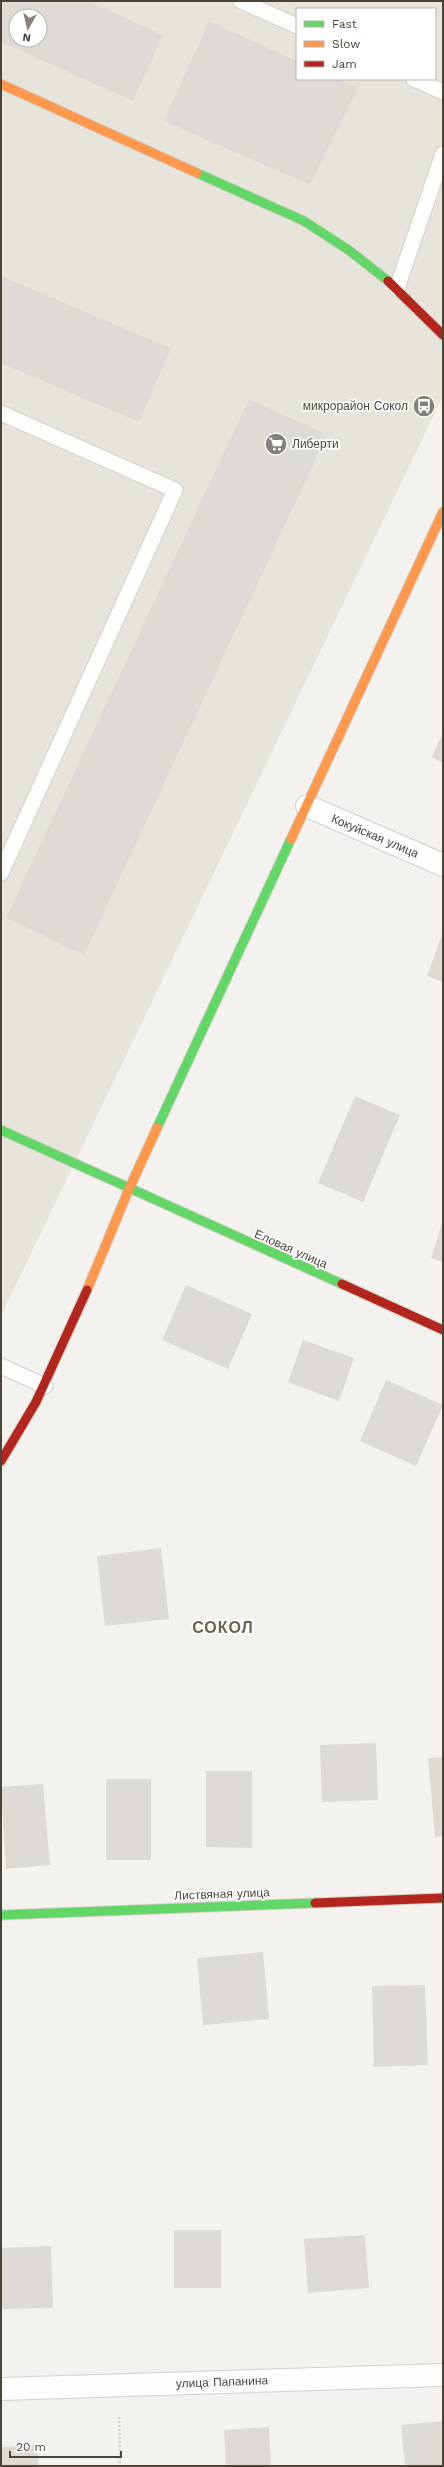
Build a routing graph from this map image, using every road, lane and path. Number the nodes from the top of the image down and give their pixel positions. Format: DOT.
graph roads {
  1 [pos="241,1"];
  2 [pos="296,26"];
  3 [pos="416,80"];
  4 [pos="1,84"];
  5 [pos="443,92"];
  6 [pos="443,154"];
  7 [pos="397,288"];
  8 [pos="443,334"];
  9 [pos="1,413"];
  10 [pos="443,512"];
  11 [pos="308,806"];
  12 [pos="443,865"];
  13 [pos="1,873"];
  14 [pos="1,1130"];
  15 [pos="129,1189"];
  16 [pos="443,1330"];
  17 [pos="1,1366"];
  18 [pos="44,1386"];
  19 [pos="1,1461"];
  20 [pos="443,1898"];
  21 [pos="1,1915"];
  22 [pos="443,2375"];
  23 [pos="118,2385"];
  24 [pos="1,2389"];
  25 [pos="120,2466"];
  1 -- 2 [label="lane"];
  3 -- 5 [label="lane"];
  4 -- 7 [label="street"];
  6 -- 7 [label="lane"];
  7 -- 8 [label="street"];
  9 -- 13 [label="lane"];
  10 -- 11 [label="street"];
  11 -- 12 [label="street, Кокуйская улица"];
  11 -- 15 [label="street"];
  14 -- 15 [label="street, Еловая улица"];
  15 -- 16 [label="street, Еловая улица"];
  15 -- 18 [label="street"];
  17 -- 18 [label="lane"];
  18 -- 19 [label="street"];
  20 -- 21 [label="street, Листвяная улица"];
  22 -- 23 [label="street, улица Папанина"];
  23 -- 24 [label="street, улица Папанина"];
  23 -- 25 [label="path"];
}
